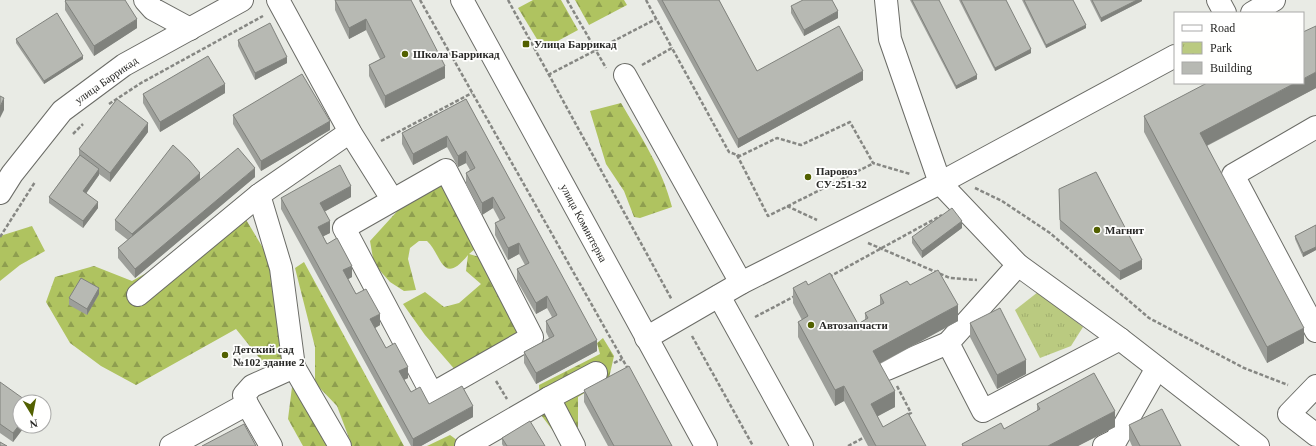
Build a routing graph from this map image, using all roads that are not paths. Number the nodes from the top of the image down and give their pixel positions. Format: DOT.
graph roads {
  1 [pos="145,0"];
  2 [pos="242,0"];
  3 [pos="462,0"];
  4 [pos="886,0"];
  5 [pos="1218,0"];
  6 [pos="1274,0"];
  7 [pos="280,3"];
  8 [pos="1224,12"];
  9 [pos="1254,12"];
  10 [pos="190,29"];
  11 [pos="1174,57"];
  12 [pos="625,75"];
  13 [pos="1316,127"];
  14 [pos="350,132"];
  15 [pos="940,183"];
  16 [pos="0,193"];
  17 [pos="259,195"];
  18 [pos="392,199"];
  19 [pos="1018,265"];
  20 [pos="741,283"];
  21 [pos="138,295"];
  22 [pos="719,296"];
  23 [pos="1316,331"];
  24 [pos="646,338"];
  25 [pos="1120,339"];
  26 [pos="948,342"];
  27 [pos="294,367"];
  28 [pos="1157,368"];
  29 [pos="887,369"];
  30 [pos="596,373"];
  31 [pos="1316,386"];
  32 [pos="549,398"];
  33 [pos="247,404"];
  34 [pos="1316,435"];
  35 [pos="171,446"];
  36 [pos="271,446"];
  37 [pos="340,446"];
  38 [pos="466,446"];
  39 [pos="574,446"];
  40 [pos="706,446"];
  41 [pos="802,446"];
  42 [pos="1104,446"];
  43 [pos="1258,446"];
  1 -- 10 [label="street"];
  2 -- 10 [label="street, улица Баррикад"];
  3 -- 24 [label="street, улица Коминтерна"];
  4 -- 15 [label="street"];
  5 -- 8 [label="street"];
  6 -- 9 [label="street"];
  7 -- 14 [label="street"];
  10 -- 16 [label="street, улица Баррикад"];
  11 -- 15 [label="street"];
  12 -- 20 [label="street"];
  13 -- 23 [label="street"];
  14 -- 17 [label="street"];
  14 -- 18 [label="street"];
  15 -- 19 [label="street"];
  15 -- 20 [label="street"];
  17 -- 21 [label="street"];
  17 -- 27 [label="street"];
  18 -- 18 [label="street"];
  19 -- 25 [label="street"];
  19 -- 26 [label="street"];
  20 -- 22 [label="street"];
  22 -- 24 [label="street"];
  22 -- 41 [label="street"];
  24 -- 40 [label="street, улица Коминтерна"];
  25 -- 26 [label="street"];
  25 -- 28 [label="street"];
  26 -- 29 [label="street"];
  27 -- 33 [label="street"];
  27 -- 37 [label="street"];
  28 -- 42 [label="street"];
  28 -- 43 [label="street"];
  30 -- 32 [label="street"];
  31 -- 34 [label="street"];
  32 -- 38 [label="street"];
  32 -- 39 [label="street"];
  33 -- 35 [label="street"];
  33 -- 36 [label="street"];
}
